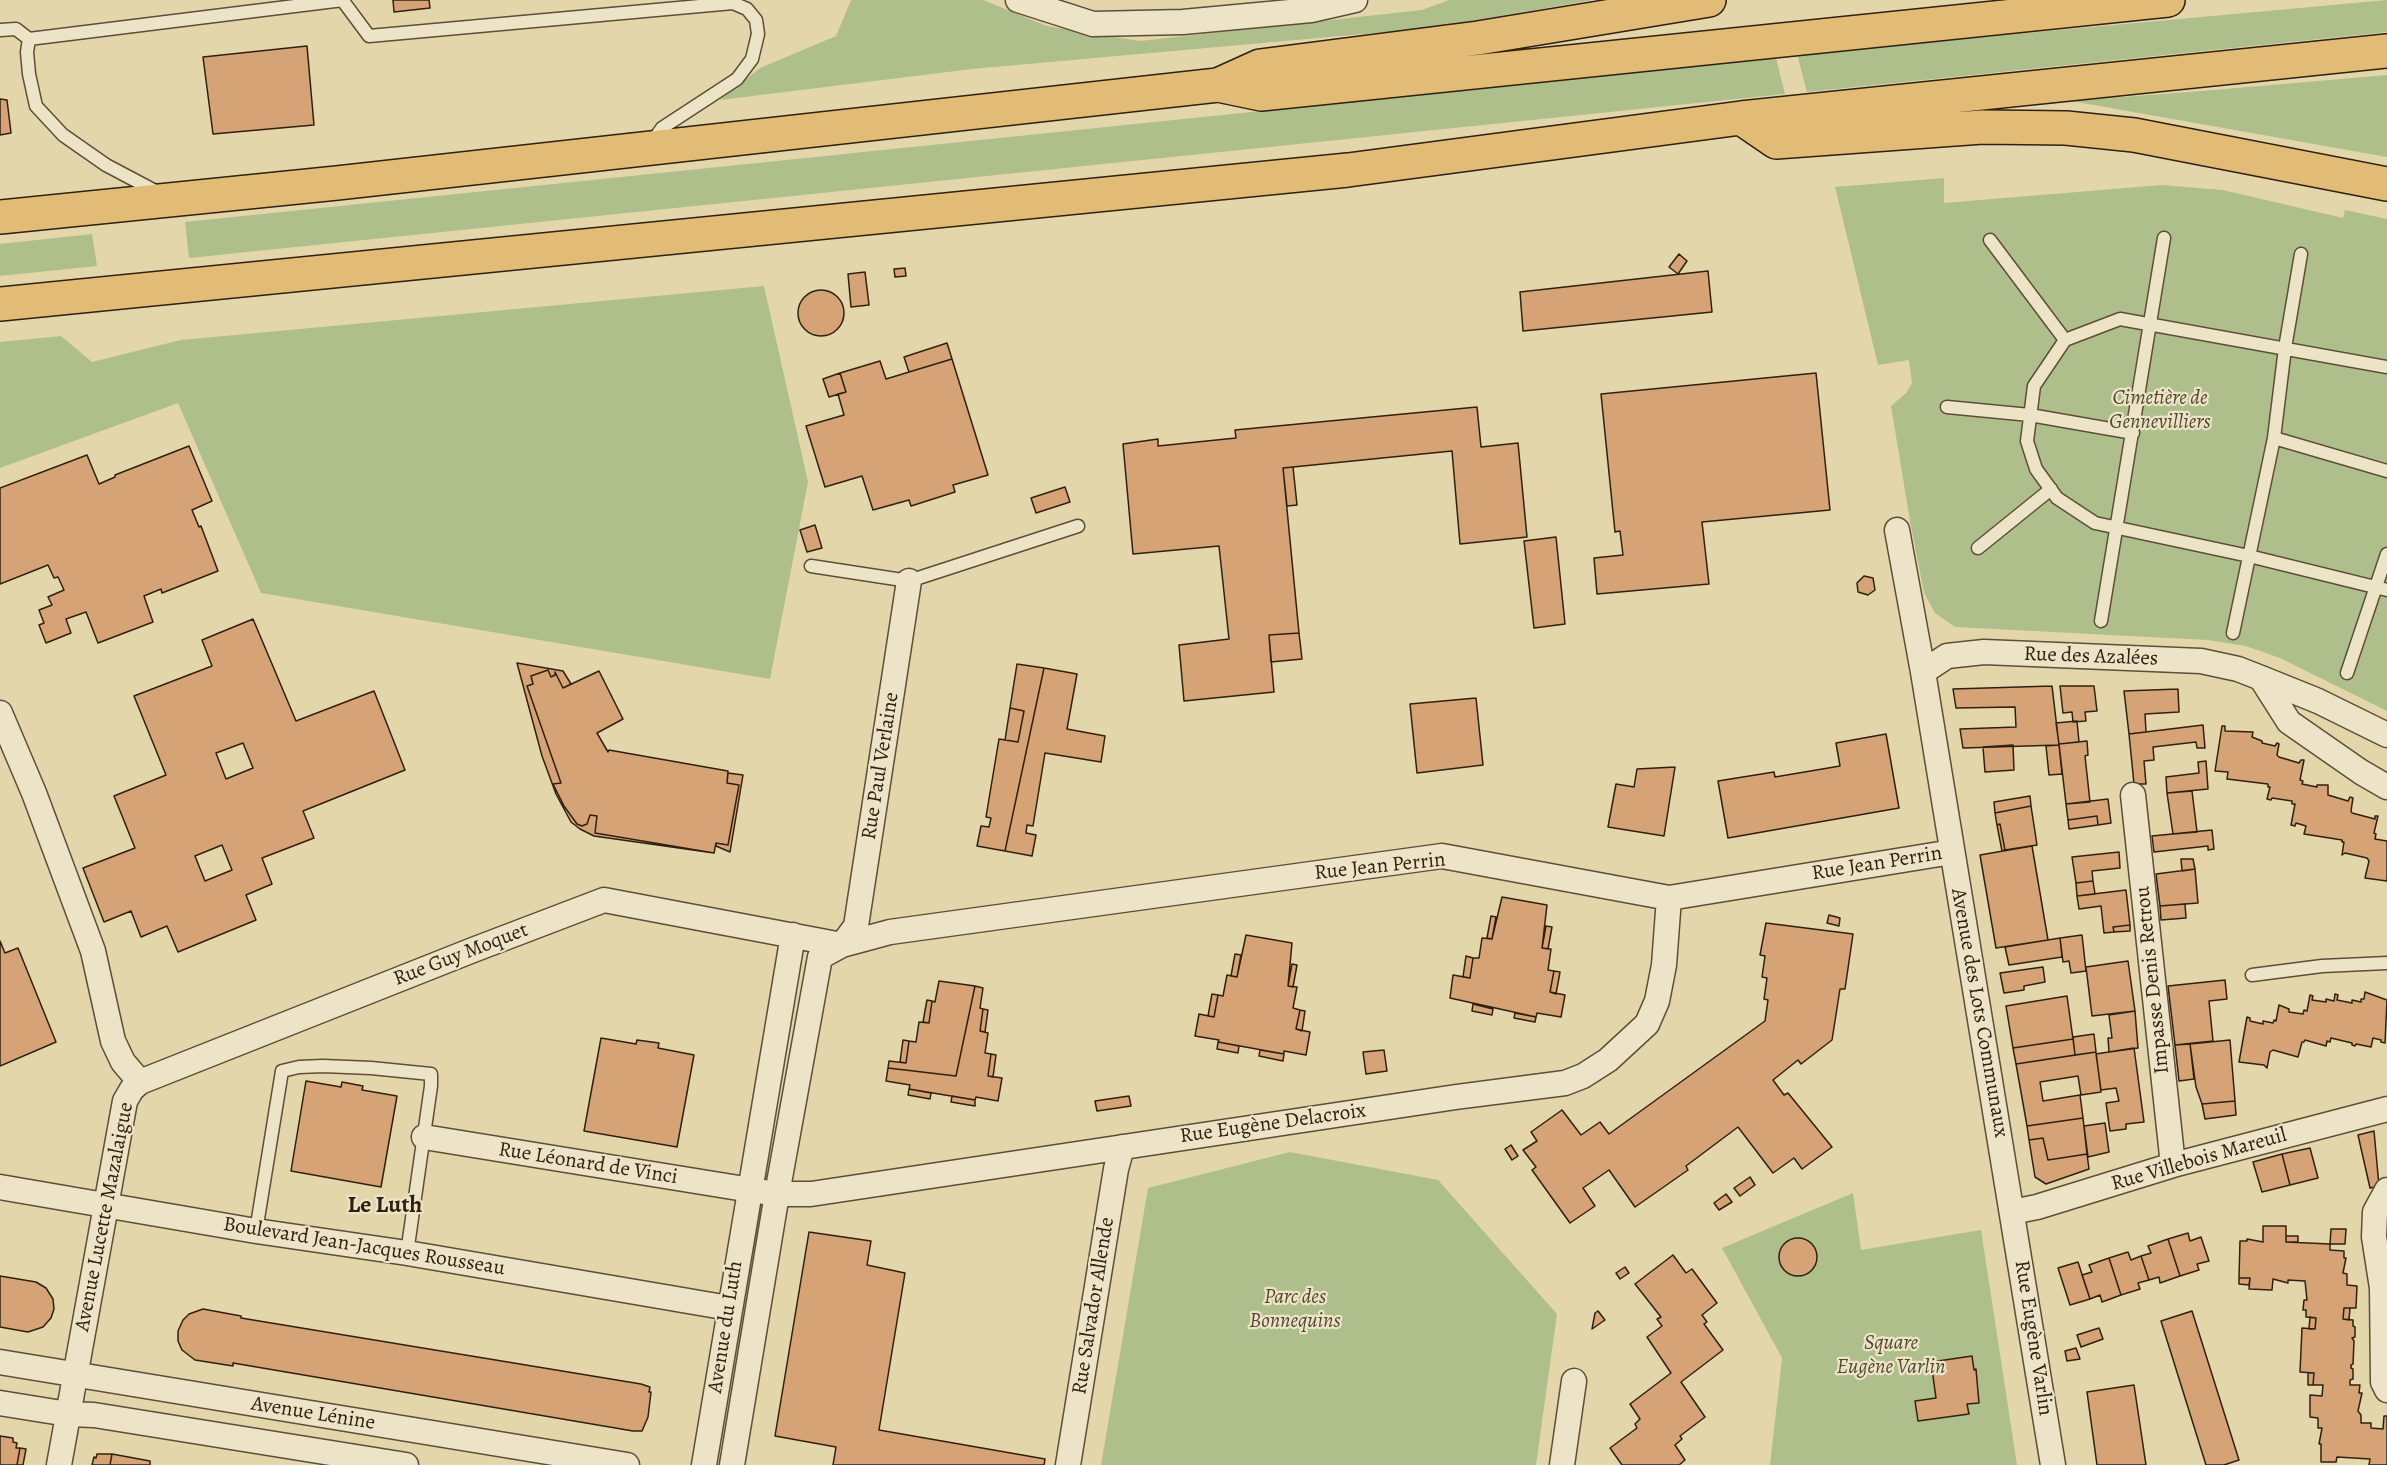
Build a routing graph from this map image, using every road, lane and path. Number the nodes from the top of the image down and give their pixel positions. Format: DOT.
graph roads {
  1 [pos="1018,0"];
  2 [pos="1355,0"];
  3 [pos="1709,0"];
  4 [pos="2168,0"];
  5 [pos="343,1"];
  6 [pos="0,30"];
  7 [pos="29,39"];
  8 [pos="2387,51"];
  9 [pos="1218,85"];
  10 [pos="1741,118"];
  11 [pos="648,148"];
  12 [pos="2387,184"];
  13 [pos="171,200"];
  14 [pos="0,217"];
  15 [pos="2164,238"];
  16 [pos="1990,240"];
  17 [pos="2301,254"];
  18 [pos="0,304"];
  19 [pos="2151,324"];
  20 [pos="2065,340"];
  21 [pos="2285,348"];
  22 [pos="2387,367"];
  23 [pos="1947,407"];
  24 [pos="2030,415"];
  25 [pos="2133,433"];
  26 [pos="2274,438"];
  27 [pos="2387,471"];
  28 [pos="2050,489"];
  29 [pos="1078,526"];
  30 [pos="2117,528"];
  31 [pos="1897,530"];
  32 [pos="1978,548"];
  33 [pos="2387,554"];
  34 [pos="2249,556"];
  35 [pos="811,567"];
  36 [pos="909,581"];
  37 [pos="2382,588"];
  38 [pos="2101,621"];
  39 [pos="2233,633"];
  40 [pos="1923,672"];
  41 [pos="2347,673"];
  42 [pos="2262,678"];
  43 [pos="0,713"];
  44 [pos="2387,735"];
  45 [pos="2387,787"];
  46 [pos="2133,795"];
  47 [pos="1952,852"];
  48 [pos="1670,898"];
  49 [pos="793,935"];
  50 [pos="842,945"];
  51 [pos="2387,963"];
  52 [pos="2252,975"];
  53 [pos="140,1082"];
  54 [pos="2387,1109"];
  55 [pos="424,1137"];
  56 [pos="1122,1147"];
  57 [pos="2173,1165"];
  58 [pos="0,1187"];
  59 [pos="751,1190"];
  60 [pos="2387,1190"];
  61 [pos="777,1194"];
  62 [pos="105,1205"];
  63 [pos="2012,1212"];
  64 [pos="256,1231"];
  65 [pos="407,1253"];
  66 [pos="729,1308"];
  67 [pos="0,1362"];
  68 [pos="75,1374"];
  69 [pos="1574,1381"];
  70 [pos="2387,1390"];
  71 [pos="0,1403"];
  72 [pos="68,1414"];
  73 [pos="59,1465"];
  74 [pos="406,1465"];
  75 [pos="627,1465"];
  76 [pos="704,1465"];
  77 [pos="732,1465"];
  78 [pos="1068,1465"];
  79 [pos="1562,1465"];
  80 [pos="2054,1465"];
  1 -- 2 [label="street"];
  3 -- 9 [label="highway"];
  4 -- 9 [label="highway"];
  5 -- 7 [label="lane"];
  5 -- 11 [label="lane"];
  6 -- 7 [label="lane"];
  7 -- 13 [label="lane"];
  8 -- 10 [label="highway"];
  9 -- 11 [label="highway"];
  10 -- 12 [label="highway"];
  10 -- 18 [label="highway"];
  11 -- 13 [label="highway"];
  13 -- 14 [label="highway"];
  15 -- 19 [label="lane"];
  16 -- 20 [label="lane"];
  17 -- 21 [label="lane"];
  19 -- 20 [label="lane"];
  19 -- 21 [label="lane"];
  19 -- 25 [label="lane"];
  20 -- 24 [label="lane"];
  21 -- 22 [label="lane"];
  21 -- 26 [label="lane"];
  23 -- 24 [label="lane"];
  24 -- 25 [label="lane"];
  24 -- 28 [label="lane"];
  25 -- 30 [label="lane"];
  26 -- 27 [label="lane"];
  26 -- 34 [label="lane"];
  28 -- 30 [label="lane"];
  28 -- 32 [label="lane"];
  29 -- 36 [label="lane"];
  30 -- 34 [label="lane"];
  30 -- 38 [label="lane"];
  31 -- 40 [label="street, Avenue des Lots Communaux"];
  33 -- 37 [label="lane"];
  34 -- 37 [label="lane"];
  34 -- 39 [label="lane"];
  35 -- 36 [label="lane"];
  36 -- 50 [label="street, Rue Paul Verlaine"];
  37 -- 41 [label="lane"];
  40 -- 42 [label="street, Rue des Azalées"];
  40 -- 47 [label="street, Avenue des Lots Communaux"];
  42 -- 44 [label="street, Rue des Azalées"];
  42 -- 45 [label="street"];
  43 -- 53 [label="street, Avenue Lucette Mazalaigue"];
  46 -- 57 [label="street, Impasse Denis Retrou"];
  47 -- 48 [label="street, Rue Jean Perrin"];
  47 -- 63 [label="street, Avenue des Lots Communaux"];
  48 -- 50 [label="street, Rue Jean Perrin"];
  48 -- 56 [label="street, Rue Eugène Delacroix"];
  49 -- 50 [label="street"];
  49 -- 53 [label="street, Rue Guy Moquet"];
  49 -- 59 [label="street"];
  50 -- 61 [label="street, Rue Paul Verlaine"];
  51 -- 52 [label="lane"];
  53 -- 62 [label="street, Avenue Lucette Mazalaigue"];
  54 -- 57 [label="street, Rue Villebois Mareuil"];
  55 -- 59 [label="street, Rue Léonard de Vinci"];
  55 -- 64 [label="lane"];
  55 -- 65 [label="lane"];
  56 -- 61 [label="street, Rue Eugène Delacroix"];
  56 -- 78 [label="street, Rue Salvador Allende"];
  57 -- 63 [label="street, Rue Villebois Mareuil"];
  58 -- 62 [label="street, Boulevard Jean-Jacques Rousseau"];
  59 -- 61 [label="street, Rue Eugène Delacroix"];
  59 -- 66 [label="street, Avenue du Luth"];
  60 -- 70 [label="street"];
  61 -- 77 [label="street, Avenue du Luth"];
  62 -- 64 [label="street, Boulevard Jean-Jacques Rousseau"];
  62 -- 68 [label="street, Avenue Lucette Mazalaigue"];
  63 -- 80 [label="street, Rue Eugène Varlin"];
  64 -- 65 [label="street, Boulevard Jean-Jacques Rousseau"];
  65 -- 66 [label="street, Boulevard Jean-Jacques Rousseau"];
  66 -- 76 [label="street, Avenue du Luth"];
  67 -- 68 [label="street, Avenue Lénine"];
  68 -- 72 [label="street, Avenue Lucette Mazalaigue"];
  68 -- 75 [label="street, Avenue Lénine"];
  69 -- 79 [label="street"];
  71 -- 72 [label="street, Avenue Lénine"];
  72 -- 73 [label="street, Avenue Lucette Mazalaigue"];
  72 -- 74 [label="street, Avenue Lénine"];
}
